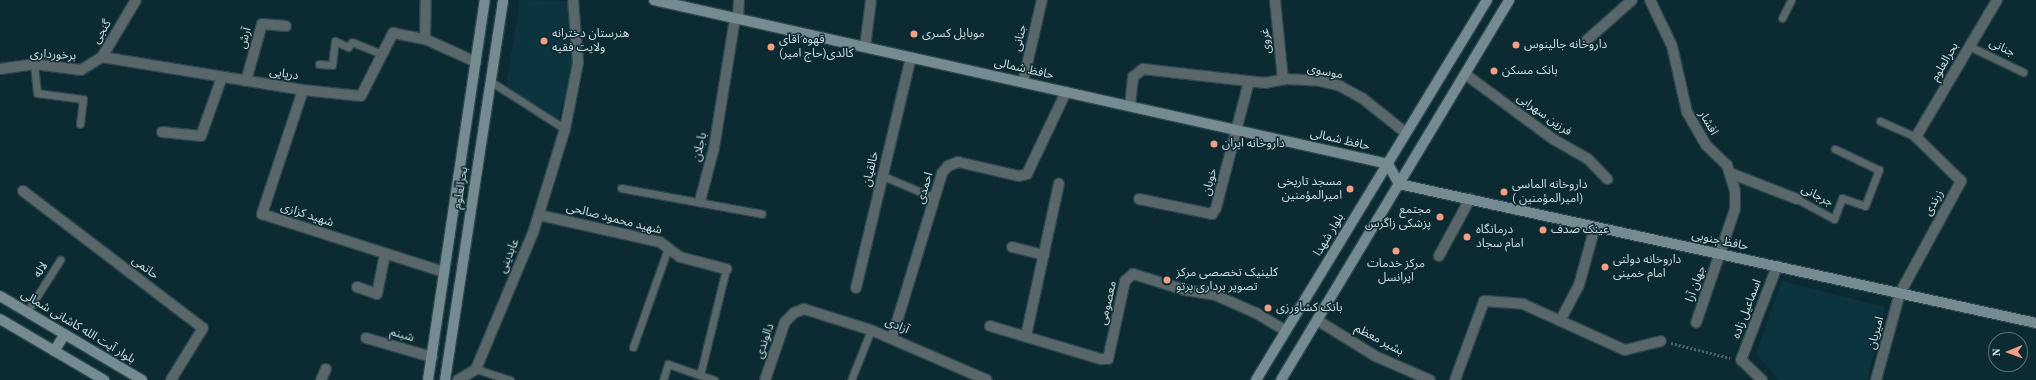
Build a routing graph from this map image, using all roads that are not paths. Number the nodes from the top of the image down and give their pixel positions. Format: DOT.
graph roads {
  1 [pos="136,0"];
  2 [pos="426,0"];
  3 [pos="485,0"];
  4 [pos="503,0"];
  5 [pos="573,0"];
  6 [pos="654,0"];
  7 [pos="739,0"];
  8 [pos="871,0"];
  9 [pos="1042,0"];
  10 [pos="1275,0"];
  11 [pos="1486,0"];
  12 [pos="1509,0"];
  13 [pos="1632,0"];
  14 [pos="1650,0"];
  15 [pos="1791,0"];
  16 [pos="1994,1"];
  17 [pos="737,18"];
  18 [pos="1782,18"];
  19 [pos="286,26"];
  20 [pos="425,39"];
  21 [pos="1587,40"];
  22 [pos="1970,46"];
  23 [pos="865,47"];
  24 [pos="382,54"];
  25 [pos="102,57"];
  26 [pos="911,57"];
  27 [pos="476,62"];
  28 [pos="34,64"];
  29 [pos="319,64"];
  30 [pos="0,69"];
  31 [pos="2023,72"];
  32 [pos="1465,74"];
  33 [pos="222,77"];
  34 [pos="1283,80"];
  35 [pos="246,81"];
  36 [pos="490,81"];
  37 [pos="1249,81"];
  38 [pos="1023,82"];
  39 [pos="304,90"];
  40 [pos="1066,92"];
  41 [pos="1130,106"];
  42 [pos="1880,121"];
  43 [pos="80,124"];
  44 [pos="565,129"];
  45 [pos="1237,130"];
  46 [pos="162,132"];
  47 [pos="1406,133"];
  48 [pos="1916,137"];
  49 [pos="1834,149"];
  50 [pos="1388,164"];
  51 [pos="1730,173"];
  52 [pos="883,176"];
  53 [pos="1607,180"];
  54 [pos="1059,184"];
  55 [pos="1399,184"];
  56 [pos="620,188"];
  57 [pos="23,191"];
  58 [pos="935,198"];
  59 [pos="1139,199"];
  60 [pos="1470,199"];
  61 [pos="1797,199"];
  62 [pos="700,201"];
  63 [pos="762,214"];
  64 [pos="538,215"];
  65 [pos="1595,226"];
  66 [pos="1012,247"];
  67 [pos="668,248"];
  68 [pos="386,254"];
  69 [pos="1044,254"];
  70 [pos="1721,254"];
  71 [pos="1439,256"];
  72 [pos="60,260"];
  73 [pos="1777,266"];
  74 [pos="726,269"];
  75 [pos="444,272"];
  76 [pos="357,287"];
  77 [pos="856,288"];
  78 [pos="1900,293"];
  79 [pos="0,296"];
  80 [pos="27,312"];
  81 [pos="794,313"];
  82 [pos="0,319"];
  83 [pos="1317,320"];
  84 [pos="1560,321"];
  85 [pos="2036,322"];
  86 [pos="1696,323"];
  87 [pos="990,326"];
  88 [pos="871,330"];
  89 [pos="1286,331"];
  90 [pos="65,334"];
  91 [pos="1026,336"];
  92 [pos="366,338"];
  93 [pos="892,338"];
  94 [pos="1661,341"];
  95 [pos="633,347"];
  96 [pos="54,351"];
  97 [pos="432,357"];
  98 [pos="326,369"];
  99 [pos="476,370"];
  100 [pos="700,375"];
  101 [pos="97,378"];
  102 [pos="142,380"];
  103 [pos="171,380"];
  104 [pos="321,380"];
  105 [pos="428,380"];
  106 [pos="445,380"];
  107 [pos="458,380"];
  108 [pos="510,380"];
  109 [pos="663,380"];
  110 [pos="714,380"];
  111 [pos="765,380"];
  112 [pos="851,380"];
  113 [pos="987,380"];
  114 [pos="1256,380"];
  115 [pos="1281,380"];
  116 [pos="1430,380"];
  117 [pos="1455,380"];
  118 [pos="1762,380"];
  119 [pos="1876,380"];
  1 -- 25 [label="street, گنجی"];
  2 -- 20 [label="street"];
  3 -- 27 [label="main road, بحرالعلوم"];
  4 -- 36 [label="main road, بحرالعلوم"];
  5 -- 44 [label="street, عابدینی"];
  6 -- 17 [label="main road, حافظ شمالی"];
  7 -- 17 [label="street, باجلان"];
  8 -- 23 [label="street"];
  9 -- 38 [label="street, جنانی"];
  10 -- 34 [label="street, غروی"];
  11 -- 47 [label="main road, بلوار شهدا"];
  12 -- 32 [label="main road"];
  13 -- 21 [label="street"];
  14 -- 51 [label="street, افشار"];
  15 -- 18 [label="lane"];
  16 -- 22 [label="street, بحرالعلوم"];
  17 -- 23 [label="main road, حافظ شمالی"];
  17 -- 62 [label="street, باجلان"];
  19 -- 35 [label="street, آرش"];
  20 -- 24 [label="street, دریایی"];
  20 -- 27 [label="street, دریایی"];
  22 -- 31 [label="lane, جنانی"];
  22 -- 48 [label="street, بحرالعلوم"];
  23 -- 26 [label="main road, حافظ شمالی"];
  24 -- 29 [label="lane"];
  24 -- 39 [label="street, دریایی"];
  25 -- 28 [label="street, برخورداری"];
  25 -- 33 [label="street, دریایی"];
  26 -- 38 [label="main road, حافظ شمالی"];
  26 -- 52 [label="street, خالقیان"];
  27 -- 75 [label="main road, بحرالعلوم"];
  28 -- 30 [label="street, برخورداری"];
  28 -- 43 [label="lane"];
  32 -- 53 [label="street, فرزین سهرابی"];
  32 -- 55 [label="main road"];
  33 -- 35 [label="street, دریایی"];
  33 -- 46 [label="street"];
  34 -- 37 [label="street, موسوی"];
  34 -- 47 [label="street, موسوی"];
  35 -- 39 [label="street, دریایی"];
  36 -- 44 [label="lane"];
  36 -- 106 [label="main road, بحرالعلوم"];
  37 -- 41 [label="street, موسوی"];
  37 -- 45 [label="street"];
  38 -- 40 [label="main road, حافظ شمالی"];
  39 -- 68 [label="street, شهید کزازی"];
  40 -- 41 [label="main road, حافظ شمالی"];
  40 -- 58 [label="street, احمدی"];
  41 -- 45 [label="main road, حافظ شمالی"];
  42 -- 48 [label="lane"];
  44 -- 64 [label="street, عابدینی"];
  45 -- 50 [label="main road, حافظ شمالی"];
  45 -- 59 [label="street, خوبان"];
  47 -- 50 [label="main road, بلوار شهدا"];
  48 -- 78 [label="street, زرندی"];
  49 -- 61 [label="lane, جرجانی"];
  50 -- 55 [label="main road"];
  50 -- 89 [label="main road, بلوار شهدا"];
  51 -- 61 [label="street, جرجانی"];
  51 -- 70 [label="street, افشار"];
  52 -- 58 [label="lane"];
  52 -- 77 [label="street, خالقیان"];
  54 -- 69 [label="street"];
  55 -- 60 [label="main road, حافظ جنوبی"];
  55 -- 83 [label="main road"];
  56 -- 62 [label="lane"];
  57 -- 103 [label="street, حاتمی"];
  58 -- 93 [label="street, احمدی"];
  60 -- 65 [label="main road, حافظ جنوبی"];
  60 -- 71 [label="street"];
  62 -- 63 [label="lane"];
  64 -- 67 [label="street, شهید محمود صالحی"];
  64 -- 99 [label="street, عابدینی"];
  65 -- 70 [label="main road, حافظ جنوبی"];
  65 -- 84 [label="street"];
  66 -- 69 [label="street"];
  67 -- 74 [label="street, شهید محمود صالحی"];
  67 -- 95 [label="lane"];
  68 -- 75 [label="street, شهید کزازی"];
  68 -- 76 [label="street"];
  69 -- 91 [label="street"];
  70 -- 73 [label="main road, حافظ جنوبی"];
  70 -- 86 [label="street, جهان آرا"];
  72 -- 80 [label="lane, لاله"];
  73 -- 78 [label="main road, حافظ جنوبی"];
  73 -- 118 [label="street, اسماعیل زاده"];
  74 -- 100 [label="lane"];
  75 -- 97 [label="main road, بحرالعلوم"];
  78 -- 85 [label="main road, حافظ جنوبی"];
  78 -- 119 [label="street, امیریان"];
  79 -- 80 [label="main road, بلوار آیت الله کاشانی شمالی"];
  80 -- 90 [label="main road, بلوار آیت الله کاشانی شمالی"];
  81 -- 88 [label="street, آزادی"];
  81 -- 111 [label="street, دالوندی"];
  82 -- 96 [label="main road"];
  83 -- 115 [label="main road"];
  83 -- 116 [label="street, بشیر معظم"];
  84 -- 94 [label="street"];
  84 -- 117 [label="street"];
  87 -- 91 [label="street, معصومی"];
  88 -- 93 [label="street, آزادی"];
  88 -- 112 [label="lane"];
  89 -- 91 [label="street, معصومی"];
  89 -- 114 [label="main road, بلوار شهدا"];
  90 -- 96 [label="main road"];
  90 -- 102 [label="main road, بلوار آیت الله کاشانی شمالی"];
  92 -- 97 [label="street, شبنم"];
  93 -- 113 [label="street, آزادی"];
  96 -- 101 [label="main road"];
  97 -- 105 [label="main road, بحرالعلوم"];
  98 -- 104 [label="street"];
  99 -- 107 [label="street"];
  99 -- 108 [label="lane"];
  100 -- 109 [label="lane"];
  100 -- 110 [label="lane"];
}
